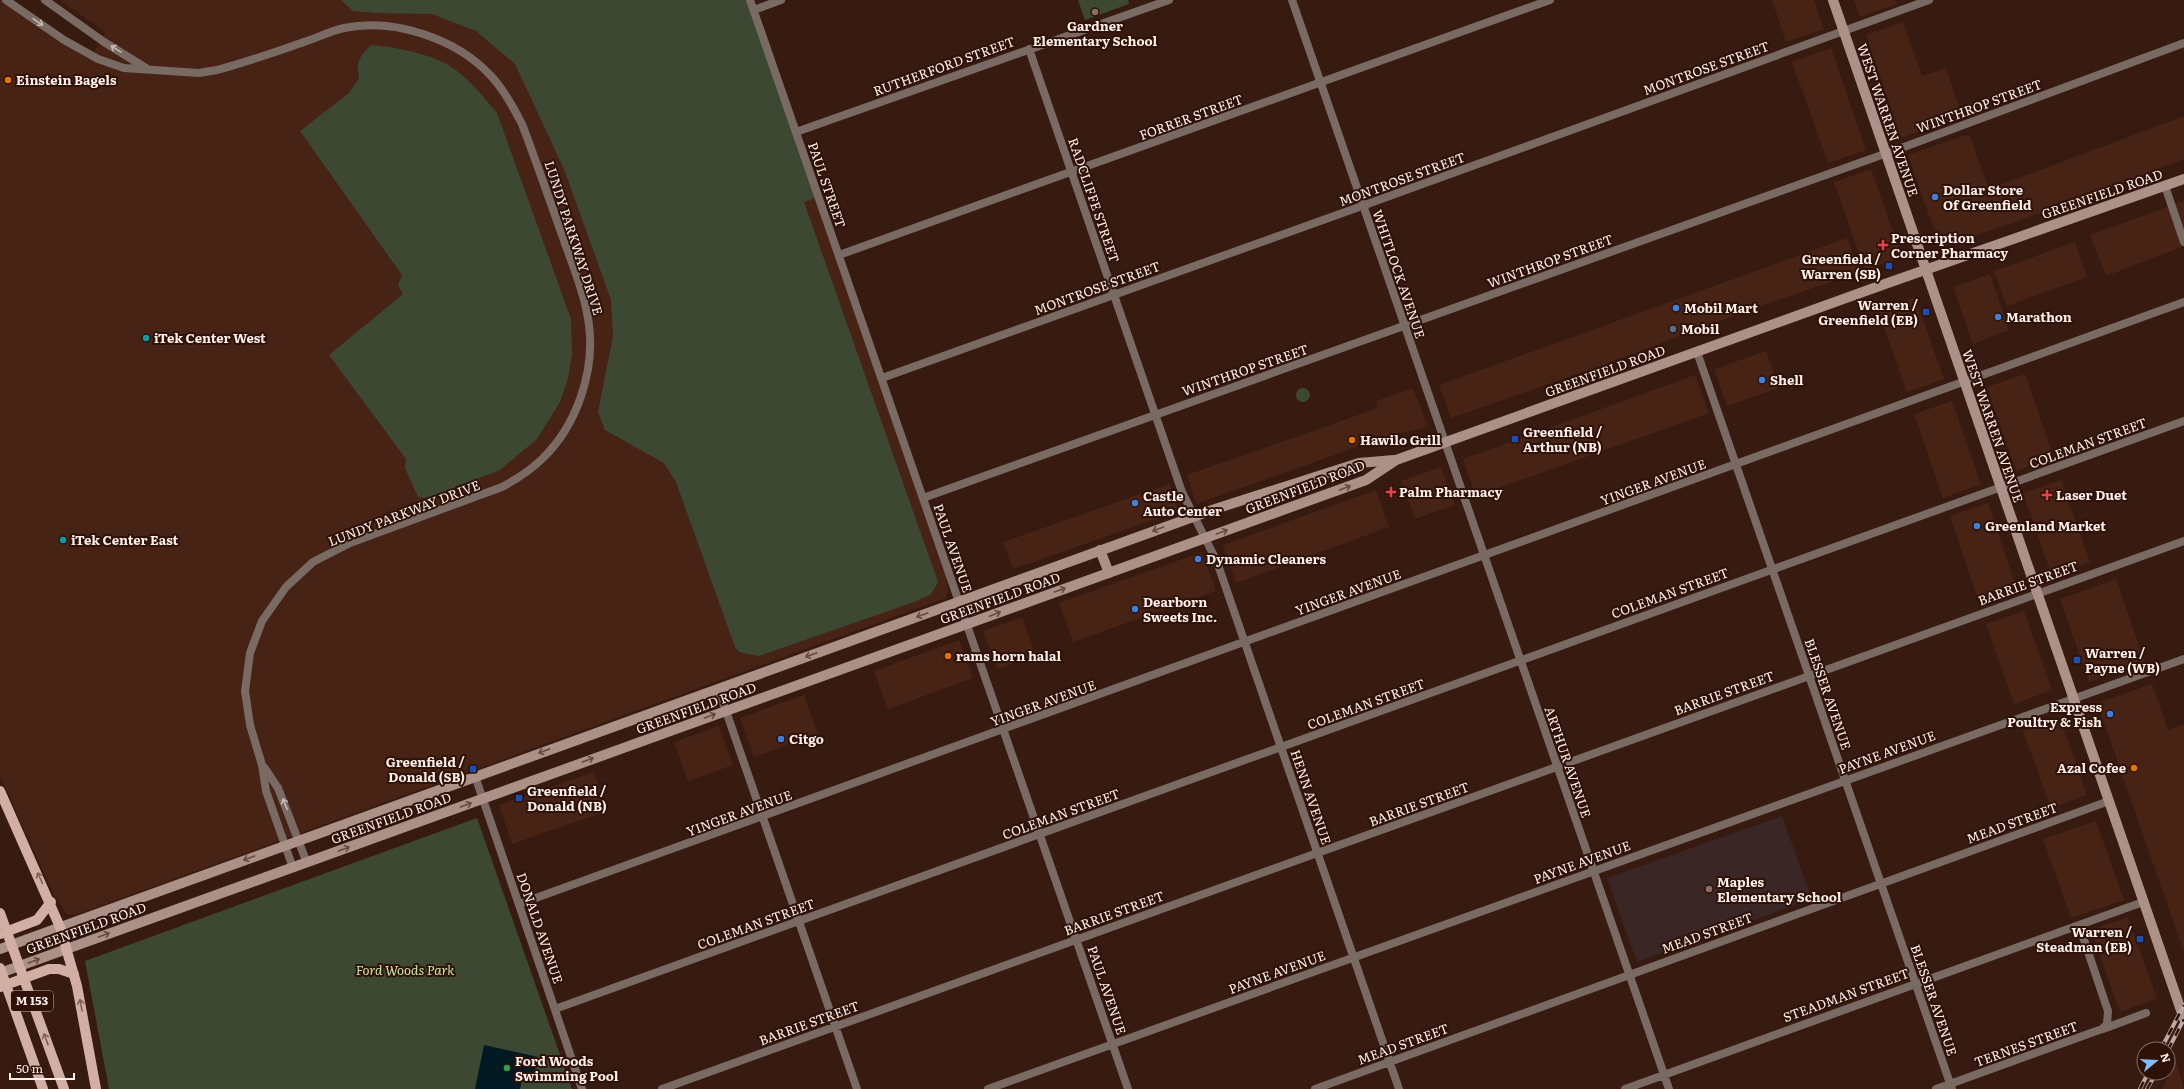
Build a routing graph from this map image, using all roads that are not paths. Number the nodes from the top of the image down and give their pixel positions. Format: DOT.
graph roads {
  1 [pos="6,0"];
  2 [pos="45,0"];
  3 [pos="750,0"];
  4 [pos="781,0"];
  5 [pos="1169,0"];
  6 [pos="1292,0"];
  7 [pos="1550,0"];
  8 [pos="1833,0"];
  9 [pos="1929,0"];
  10 [pos="754,10"];
  11 [pos="1844,31"];
  12 [pos="2184,44"];
  13 [pos="1029,49"];
  14 [pos="149,70"];
  15 [pos="1320,83"];
  16 [pos="796,132"];
  17 [pos="1885,153"];
  18 [pos="1072,173"];
  19 [pos="2184,179"];
  20 [pos="2165,186"];
  21 [pos="1362,206"];
  22 [pos="2184,242"];
  23 [pos="839,255"];
  24 [pos="1926,270"];
  25 [pos="1114,295"];
  26 [pos="2184,302"];
  27 [pos="1404,327"];
  28 [pos="1697,352"];
  29 [pos="882,378"];
  30 [pos="1964,382"];
  31 [pos="1155,415"];
  32 [pos="2184,421"];
  33 [pos="1445,443"];
  34 [pos="1396,460"];
  35 [pos="1736,465"];
  36 [pos="2001,488"];
  37 [pos="924,498"];
  38 [pos="1193,517"];
  39 [pos="1206,538"];
  40 [pos="2184,541"];
  41 [pos="1100,550"];
  42 [pos="1484,556"];
  43 [pos="1772,570"];
  44 [pos="1109,573"];
  45 [pos="2037,593"];
  46 [pos="959,602"];
  47 [pos="967,624"];
  48 [pos="1245,642"];
  49 [pos="2184,659"];
  50 [pos="1520,660"];
  51 [pos="1809,675"];
  52 [pos="718,688"];
  53 [pos="2073,698"];
  54 [pos="725,711"];
  55 [pos="1003,730"];
  56 [pos="1281,748"];
  57 [pos="262,765"];
  58 [pos="1556,766"];
  59 [pos="475,776"];
  60 [pos="1845,780"];
  61 [pos="0,791"];
  62 [pos="483,798"];
  63 [pos="2109,801"];
  64 [pos="762,817"];
  65 [pos="1040,835"];
  66 [pos="299,840"];
  67 [pos="285,845"];
  68 [pos="1318,853"];
  69 [pos="307,863"];
  70 [pos="293,868"];
  71 [pos="1593,871"];
  72 [pos="1880,883"];
  73 [pos="51,902"];
  74 [pos="2143,902"];
  75 [pos="519,904"];
  76 [pos="0,913"];
  77 [pos="798,921"];
  78 [pos="2079,925"];
  79 [pos="60,927"];
  80 [pos="0,934"];
  81 [pos="1076,939"];
  82 [pos="67,948"];
  83 [pos="0,949"];
  84 [pos="1354,957"];
  85 [pos="0,968"];
  86 [pos="0,973"];
  87 [pos="74,974"];
  88 [pos="1629,974"];
  89 [pos="1915,983"];
  90 [pos="0,987"];
  91 [pos="555,1009"];
  92 [pos="2146,1014"];
  93 [pos="2184,1019"];
  94 [pos="835,1026"];
  95 [pos="2102,1029"];
  96 [pos="1113,1044"];
  97 [pos="1390,1062"];
  98 [pos="1664,1075"];
  99 [pos="1951,1086"];
  100 [pos="43,1089"];
  101 [pos="64,1089"];
  102 [pos="96,1089"];
  103 [pos="582,1089"];
  104 [pos="662,1089"];
  105 [pos="857,1089"];
  106 [pos="988,1089"];
  107 [pos="1128,1089"];
  108 [pos="1315,1089"];
  109 [pos="1400,1089"];
  110 [pos="1625,1089"];
  111 [pos="1669,1089"];
  112 [pos="1936,1089"];
  1 -- 14 [label="street, LUNDY PARKWAY DRIVE, one-way"];
  14 -- 2 [label="street, LUNDY PARKWAY DRIVE, one-way"];
  3 -- 10 [label="street, PAUL STREET"];
  4 -- 10 [label="street"];
  5 -- 13 [label="street, RUTHERFORD STREET"];
  6 -- 15 [label="street, WHITLOCK AVENUE"];
  7 -- 15 [label="street, FORRER STREET"];
  8 -- 11 [label="main road, WEST WARREN AVENUE"];
  9 -- 11 [label="street, MONTROSE STREET"];
  10 -- 16 [label="street, PAUL STREET"];
  11 -- 17 [label="main road, WEST WARREN AVENUE"];
  11 -- 21 [label="street, MONTROSE STREET"];
  12 -- 17 [label="street, WINTHROP STREET"];
  13 -- 16 [label="street, RUTHERFORD STREET"];
  13 -- 18 [label="street, RADCLIFFE STREET"];
  14 -- 57 [label="street, LUNDY PARKWAY DRIVE"];
  15 -- 18 [label="street, FORRER STREET"];
  15 -- 21 [label="street, WHITLOCK AVENUE"];
  16 -- 23 [label="street, PAUL STREET"];
  17 -- 24 [label="main road, WEST WARREN AVENUE"];
  17 -- 27 [label="street, WINTHROP STREET"];
  18 -- 23 [label="street, FORRER STREET"];
  18 -- 25 [label="street, RADCLIFFE STREET"];
  19 -- 20 [label="main road, GREENFIELD ROAD"];
  20 -- 22 [label="street"];
  20 -- 24 [label="main road, GREENFIELD ROAD"];
  21 -- 25 [label="street, MONTROSE STREET"];
  21 -- 27 [label="street, WHITLOCK AVENUE"];
  23 -- 29 [label="street, PAUL STREET"];
  24 -- 28 [label="main road, GREENFIELD ROAD"];
  24 -- 30 [label="main road, WEST WARREN AVENUE"];
  25 -- 29 [label="street, MONTROSE STREET"];
  25 -- 31 [label="street, RADCLIFFE STREET"];
  26 -- 30 [label="street, YINGER AVENUE"];
  27 -- 31 [label="street, WINTHROP STREET"];
  27 -- 33 [label="street, WHITLOCK AVENUE"];
  28 -- 33 [label="main road, GREENFIELD ROAD"];
  28 -- 35 [label="street, BLESSER AVENUE"];
  29 -- 37 [label="street, PAUL AVENUE"];
  30 -- 35 [label="street, YINGER AVENUE"];
  30 -- 36 [label="main road, WEST WARREN AVENUE"];
  31 -- 37 [label="street, WINTHROP STREET"];
  31 -- 38 [label="street, RADCLIFFE STREET"];
  32 -- 36 [label="street, COLEMAN STREET"];
  33 -- 34 [label="main road, GREENFIELD ROAD"];
  33 -- 42 [label="street, ARTHUR AVENUE"];
  34 -- 38 [label="main road, GREENFIELD ROAD"];
  39 -- 34 [label="main road, GREENFIELD ROAD, one-way"];
  35 -- 42 [label="street, YINGER AVENUE"];
  35 -- 43 [label="street, BLESSER AVENUE"];
  36 -- 43 [label="street, COLEMAN STREET"];
  36 -- 45 [label="main road, WEST WARREN AVENUE"];
  37 -- 46 [label="street, PAUL AVENUE"];
  38 -- 39 [label="street, HENN AVENUE"];
  38 -- 41 [label="main road, GREENFIELD ROAD, one-way"];
  39 -- 44 [label="main road, GREENFIELD ROAD"];
  39 -- 48 [label="street, HENN AVENUE"];
  40 -- 45 [label="street, BARRIE STREET"];
  41 -- 44 [label="main road"];
  41 -- 46 [label="main road, GREENFIELD ROAD"];
  42 -- 48 [label="street, YINGER AVENUE"];
  42 -- 50 [label="street, ARTHUR AVENUE"];
  43 -- 50 [label="street, COLEMAN STREET"];
  43 -- 51 [label="street, BLESSER AVENUE"];
  47 -- 44 [label="main road, GREENFIELD ROAD, one-way"];
  45 -- 51 [label="street, BARRIE STREET"];
  45 -- 53 [label="main road, WEST WARREN AVENUE"];
  46 -- 47 [label="street, PAUL AVENUE"];
  46 -- 52 [label="main road, GREENFIELD ROAD, one-way"];
  47 -- 54 [label="main road, GREENFIELD ROAD"];
  47 -- 55 [label="street, PAUL AVENUE"];
  48 -- 55 [label="street, YINGER AVENUE"];
  48 -- 56 [label="street, HENN AVENUE"];
  49 -- 53 [label="street, PAYNE AVENUE"];
  50 -- 56 [label="street, COLEMAN STREET"];
  50 -- 58 [label="street, ARTHUR AVENUE"];
  51 -- 58 [label="street, BARRIE STREET"];
  51 -- 60 [label="street, BLESSER AVENUE"];
  52 -- 54 [label="street"];
  52 -- 59 [label="main road, GREENFIELD ROAD, one-way"];
  53 -- 60 [label="street, PAYNE AVENUE"];
  53 -- 63 [label="main road, WEST WARREN AVENUE"];
  62 -- 54 [label="main road, GREENFIELD ROAD, one-way"];
  54 -- 64 [label="street"];
  55 -- 64 [label="street, YINGER AVENUE"];
  55 -- 65 [label="street, PAUL AVENUE"];
  56 -- 65 [label="street, COLEMAN STREET"];
  56 -- 68 [label="street, HENN AVENUE"];
  66 -- 57 [label="street, LUNDY PARKWAY DRIVE, one-way"];
  57 -- 67 [label="street, LUNDY PARKWAY DRIVE"];
  58 -- 68 [label="street, BARRIE STREET"];
  58 -- 71 [label="street, ARTHUR AVENUE"];
  59 -- 62 [label="street, DONALD AVENUE"];
  59 -- 66 [label="main road, GREENFIELD ROAD"];
  60 -- 71 [label="street, PAYNE AVENUE"];
  60 -- 72 [label="street, BLESSER AVENUE"];
  73 -- 61 [label="main road, one-way"];
  69 -- 62 [label="main road, GREENFIELD ROAD, one-way"];
  62 -- 75 [label="street, DONALD AVENUE"];
  63 -- 72 [label="street, MEAD STREET"];
  63 -- 74 [label="main road, WEST WARREN AVENUE"];
  64 -- 75 [label="street, YINGER AVENUE"];
  64 -- 77 [label="street"];
  65 -- 77 [label="street, COLEMAN STREET"];
  65 -- 81 [label="street, PAUL AVENUE"];
  66 -- 67 [label="main road, GREENFIELD ROAD"];
  66 -- 69 [label="street, LUNDY PARKWAY DRIVE"];
  67 -- 70 [label="street, LUNDY PARKWAY DRIVE"];
  67 -- 79 [label="main road, GREENFIELD ROAD, one-way"];
  68 -- 81 [label="street, BARRIE STREET"];
  68 -- 84 [label="street, HENN AVENUE"];
  69 -- 70 [label="main road, GREENFIELD ROAD"];
  82 -- 70 [label="main road, GREENFIELD ROAD, one-way"];
  71 -- 84 [label="street, PAYNE AVENUE"];
  71 -- 88 [label="street, ARTHUR AVENUE"];
  72 -- 88 [label="street, MEAD STREET"];
  72 -- 89 [label="street, BLESSER AVENUE"];
  73 -- 79 [label="main road"];
  73 -- 80 [label="main road"];
  74 -- 78 [label="street, STEADMAN STREET"];
  74 -- 93 [label="main road, WEST WARREN AVENUE"];
  75 -- 91 [label="street, DONALD AVENUE"];
  101 -- 76 [label="main road, M 153, one-way"];
  77 -- 91 [label="street, COLEMAN STREET"];
  77 -- 94 [label="street"];
  78 -- 89 [label="street, STEADMAN STREET"];
  78 -- 95 [label="street"];
  79 -- 82 [label="main road"];
  79 -- 83 [label="main road, GREENFIELD ROAD"];
  81 -- 94 [label="street, BARRIE STREET"];
  81 -- 96 [label="street, PAUL AVENUE"];
  86 -- 82 [label="main road, GREENFIELD ROAD, one-way"];
  82 -- 87 [label="main road"];
  84 -- 96 [label="street, PAYNE AVENUE"];
  84 -- 97 [label="street, HENN AVENUE"];
  85 -- 100 [label="main road, M 153"];
  87 -- 90 [label="main road"];
  102 -- 87 [label="main road, one-way"];
  88 -- 97 [label="street, MEAD STREET"];
  88 -- 98 [label="street, ARTHUR AVENUE"];
  89 -- 98 [label="street, STEADMAN STREET"];
  89 -- 99 [label="street, BLESSER AVENUE"];
  91 -- 103 [label="street, DONALD AVENUE"];
  92 -- 95 [label="street, TERNES STREET"];
  94 -- 104 [label="street, BARRIE STREET"];
  94 -- 105 [label="street"];
  95 -- 99 [label="street, TERNES STREET"];
  96 -- 106 [label="street, PAYNE AVENUE"];
  96 -- 107 [label="street, PAUL AVENUE"];
  97 -- 108 [label="street, MEAD STREET"];
  97 -- 109 [label="street, HENN AVENUE"];
  98 -- 110 [label="street, STEADMAN STREET"];
  98 -- 111 [label="street, ARTHUR AVENUE"];
  99 -- 112 [label="street, TERNES STREET"];
}
